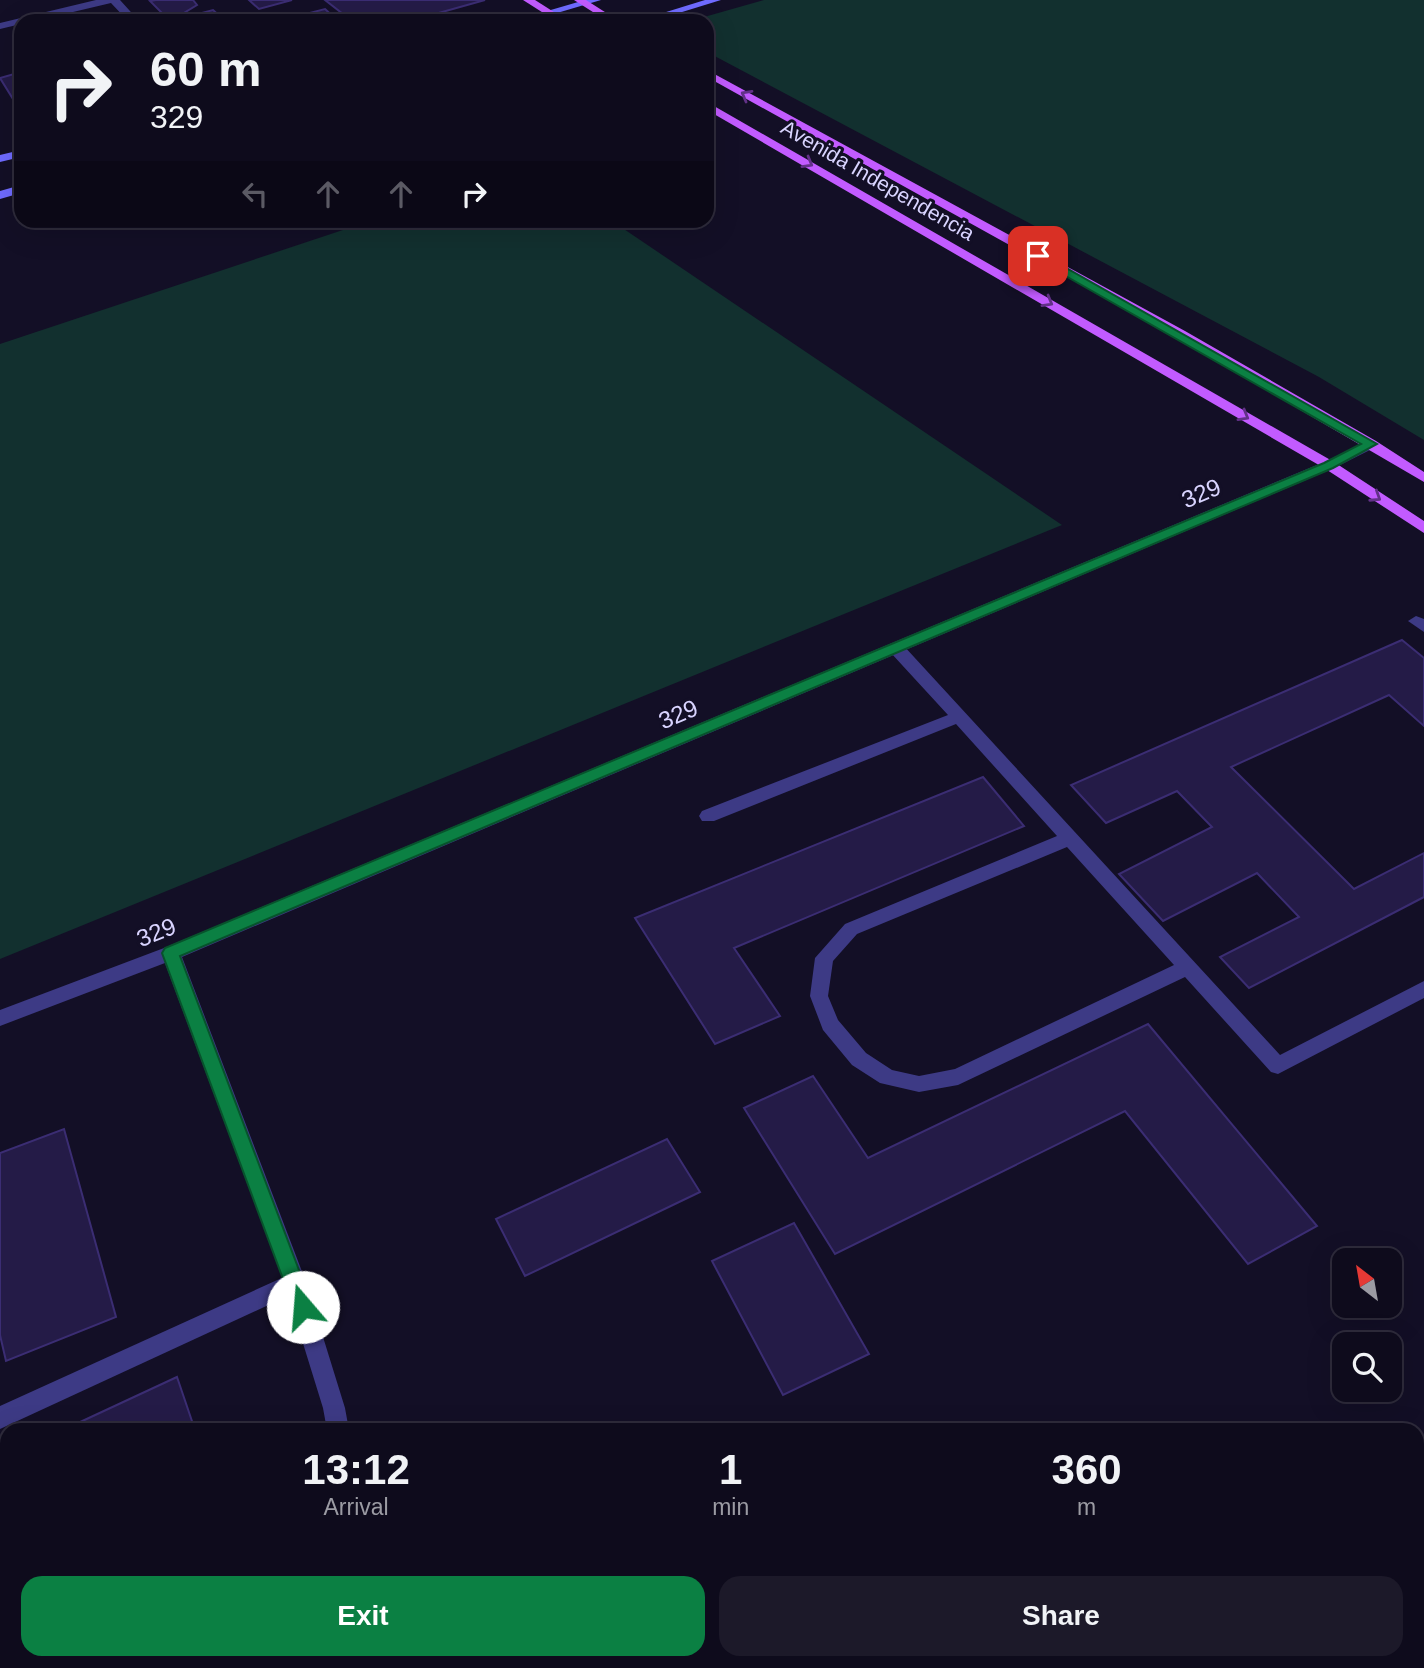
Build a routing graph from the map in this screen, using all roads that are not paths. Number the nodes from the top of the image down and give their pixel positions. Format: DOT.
graph roads {
  1 [pos="111,0"];
  2 [pos="528,0"];
  3 [pos="716,0"];
  4 [pos="587,1"];
  5 [pos="549,13"];
  6 [pos="51,14"];
  7 [pos="126,14"];
  8 [pos="545,14"];
  9 [pos="605,14"];
  10 [pos="667,14"];
  11 [pos="714,77"];
  12 [pos="714,108"];
  13 [pos="1371,444"];
  14 [pos="1329,465"];
  15 [pos="1424,478"];
  16 [pos="1424,528"];
  17 [pos="897,649"];
  18 [pos="959,717"];
  19 [pos="708,816"];
  20 [pos="1070,838"];
  21 [pos="171,953"];
  22 [pos="1187,967"];
  23 [pos="1424,989"];
  24 [pos="0,1018"];
  25 [pos="295,1282"];
  26 [pos="0,1418"];
  27 [pos="337,1423"];
  1 -- 6 [label="street"];
  1 -- 7 [label="street"];
  2 -- 5 [label="main road"];
  3 -- 10 [label="main road"];
  4 -- 5 [label="main road"];
  4 -- 9 [label="main road"];
  5 -- 8 [label="main road"];
  13 -- 11 [label="main road, Avenida Independencia, one-way"];
  12 -- 14 [label="main road, Avenida Independencia, one-way"];
  13 -- 14 [label="street, 329"];
  13 -- 15 [label="main road, Avenida Independencia"];
  14 -- 16 [label="main road, Avenida Independencia, one-way"];
  14 -- 17 [label="street, 329"];
  17 -- 18 [label="street"];
  17 -- 21 [label="street, 329"];
  18 -- 19 [label="street"];
  18 -- 20 [label="street"];
  20 -- 22 [label="street"];
  20 -- 22 [label="street"];
  21 -- 24 [label="street, 329"];
  21 -- 25 [label="street"];
  22 -- 23 [label="street"];
  25 -- 26 [label="street"];
  25 -- 27 [label="street"];
}
